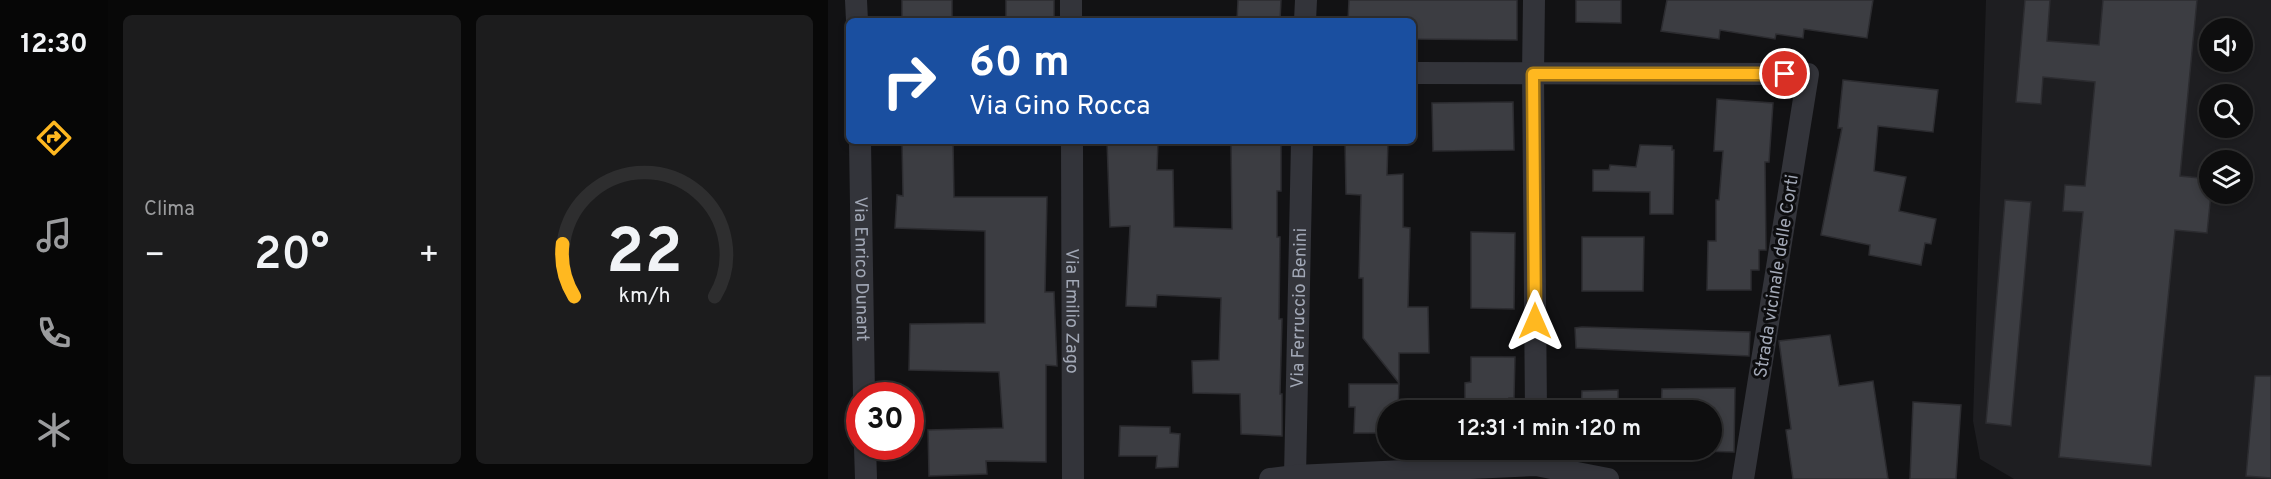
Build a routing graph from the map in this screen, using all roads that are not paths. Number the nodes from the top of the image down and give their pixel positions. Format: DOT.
graph roads {
  1 [pos="856,0"];
  2 [pos="1071,0"];
  3 [pos="1306,0"];
  4 [pos="1534,0"];
  5 [pos="857,18"];
  6 [pos="1071,18"];
  7 [pos="1305,18"];
  8 [pos="1416,73"];
  9 [pos="1533,74"];
  10 [pos="860,144"];
  11 [pos="1072,144"];
  12 [pos="1302,144"];
  13 [pos="864,382"];
  14 [pos="1536,400"];
  15 [pos="865,460"];
  16 [pos="1498,460"];
  17 [pos="1546,460"];
  18 [pos="1295,476"];
  19 [pos="866,479"];
  20 [pos="1073,479"];
  21 [pos="1270,479"];
  22 [pos="1608,479"];
  23 [pos="1743,479"];
  1 -- 5 [label="street"];
  2 -- 6 [label="street"];
  3 -- 7 [label="street"];
  4 -- 9 [label="street"];
  8 -- 9 [label="street"];
  9 -- 14 [label="street"];
  9 -- 23 [label="street, Strada vicinale delle Corti"];
  10 -- 13 [label="street, Via Enrico Dunant"];
  11 -- 20 [label="street, Via Emilio Zago"];
  12 -- 18 [label="street, Via Ferruccio Benini"];
  15 -- 19 [label="street"];
  16 -- 18 [label="street"];
  17 -- 22 [label="street"];
  18 -- 21 [label="street"];
}
